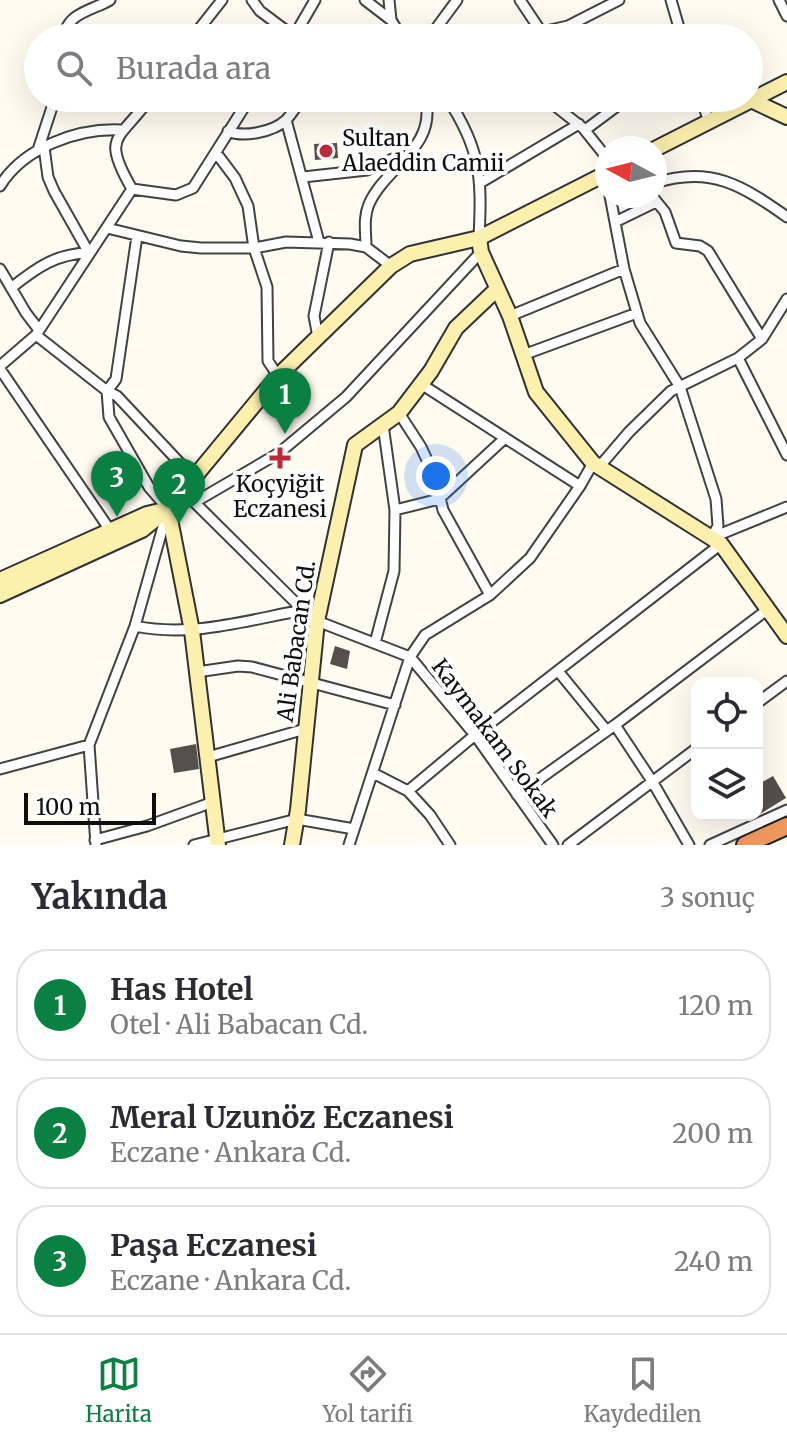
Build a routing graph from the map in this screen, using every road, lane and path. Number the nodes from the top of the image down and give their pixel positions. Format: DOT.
graph roads {
  1 [pos="110,0"];
  2 [pos="222,0"];
  3 [pos="252,0"];
  4 [pos="315,0"];
  5 [pos="365,0"];
  6 [pos="389,0"];
  7 [pos="457,0"];
  8 [pos="520,0"];
  9 [pos="619,0"];
  10 [pos="671,0"];
  11 [pos="779,0"];
  12 [pos="787,16"];
  13 [pos="391,20"];
  14 [pos="68,24"];
  15 [pos="203,24"];
  16 [pos="277,24"];
  17 [pos="301,24"];
  18 [pos="393,24"];
  19 [pos="439,24"];
  20 [pos="536,24"];
  21 [pos="572,24"];
  22 [pos="678,24"];
  23 [pos="787,82"];
  24 [pos="763,94"];
  25 [pos="763,106"];
  26 [pos="51,112"];
  27 [pos="140,112"];
  28 [pos="240,112"];
  29 [pos="292,112"];
  30 [pos="426,112"];
  31 [pos="455,112"];
  32 [pos="563,112"];
  33 [pos="606,112"];
  34 [pos="706,112"];
  35 [pos="728,112"];
  36 [pos="787,117"];
  37 [pos="286,120"];
  38 [pos="709,122"];
  39 [pos="582,127"];
  40 [pos="121,130"];
  41 [pos="228,131"];
  42 [pos="595,143"];
  43 [pos="667,143"];
  44 [pos="41,148"];
  45 [pos="217,154"];
  46 [pos="407,158"];
  47 [pos="303,177"];
  48 [pos="667,180"];
  49 [pos="480,183"];
  50 [pos="595,183"];
  51 [pos="0,186"];
  52 [pos="132,189"];
  53 [pos="612,208"];
  54 [pos="639,208"];
  55 [pos="662,208"];
  56 [pos="787,217"];
  57 [pos="615,222"];
  58 [pos="107,228"];
  59 [pos="137,236"];
  60 [pos="324,242"];
  61 [pos="480,245"];
  62 [pos="366,247"];
  63 [pos="254,248"];
  64 [pos="89,253"];
  65 [pos="391,266"];
  66 [pos="0,269"];
  67 [pos="624,269"];
  68 [pos="11,288"];
  69 [pos="497,289"];
  70 [pos="787,299"];
  71 [pos="637,313"];
  72 [pos="510,316"];
  73 [pos="38,332"];
  74 [pos="318,337"];
  75 [pos="762,339"];
  76 [pos="523,355"];
  77 [pos="738,358"];
  78 [pos="0,367"];
  79 [pos="278,376"];
  80 [pos="421,384"];
  81 [pos="680,387"];
  82 [pos="107,391"];
  83 [pos="399,413"];
  84 [pos="383,425"];
  85 [pos="504,439"];
  86 [pos="787,455"];
  87 [pos="596,465"];
  88 [pos="194,478"];
  89 [pos="580,486"];
  90 [pos="183,491"];
  91 [pos="439,499"];
  92 [pos="195,502"];
  93 [pos="787,507"];
  94 [pos="168,509"];
  95 [pos="395,510"];
  96 [pos="110,530"];
  97 [pos="716,541"];
  98 [pos="0,580"];
  99 [pos="0,595"];
  100 [pos="490,595"];
  101 [pos="768,609"];
  102 [pos="303,610"];
  103 [pos="317,621"];
  104 [pos="135,626"];
  105 [pos="192,631"];
  106 [pos="787,636"];
  107 [pos="375,643"];
  108 [pos="410,657"];
  109 [pos="558,671"];
  110 [pos="197,672"];
  111 [pos="309,680"];
  112 [pos="787,681"];
  113 [pos="763,699"];
  114 [pos="395,705"];
  115 [pos="611,728"];
  116 [pos="305,729"];
  117 [pos="475,735"];
  118 [pos="89,745"];
  119 [pos="696,749"];
  120 [pos="208,757"];
  121 [pos="0,769"];
  122 [pos="373,773"];
  123 [pos="652,781"];
  124 [pos="408,791"];
  125 [pos="517,795"];
  126 [pos="213,802"];
  127 [pos="787,810"];
  128 [pos="297,819"];
  129 [pos="787,826"];
  130 [pos="354,829"];
  131 [pos="217,841"];
  132 [pos="96,842"];
  133 [pos="351,844"];
  134 [pos="194,845"];
  135 [pos="292,845"];
  136 [pos="450,845"];
  137 [pos="553,845"];
  138 [pos="568,845"];
  139 [pos="689,845"];
  140 [pos="710,845"];
  141 [pos="745,845"];
  1 -- 14 [label="street"];
  2 -- 15 [label="street"];
  3 -- 16 [label="street"];
  4 -- 17 [label="street"];
  5 -- 13 [label="street"];
  6 -- 13 [label="street"];
  7 -- 19 [label="street"];
  8 -- 20 [label="street"];
  9 -- 21 [label="street"];
  10 -- 22 [label="street"];
  11 -- 12 [label="street"];
  13 -- 18 [label="street"];
  23 -- 24 [label="main road"];
  25 -- 36 [label="main road"];
  26 -- 44 [label="street"];
  27 -- 40 [label="street"];
  28 -- 41 [label="street"];
  29 -- 37 [label="street"];
  30 -- 46 [label="street"];
  31 -- 49 [label="street"];
  32 -- 39 [label="street"];
  33 -- 39 [label="street"];
  34 -- 38 [label="street"];
  35 -- 38 [label="main road"];
  37 -- 41 [label="street"];
  37 -- 47 [label="street"];
  38 -- 43 [label="main road"];
  39 -- 42 [label="street"];
  39 -- 49 [label="street"];
  40 -- 44 [label="street"];
  40 -- 52 [label="street"];
  41 -- 45 [label="street"];
  44 -- 51 [label="street"];
  44 -- 64 [label="street"];
  45 -- 52 [label="street"];
  45 -- 63 [label="street"];
  46 -- 47 [label="street"];
  46 -- 62 [label="street"];
  47 -- 60 [label="street"];
  48 -- 56 [label="street"];
  49 -- 61 [label="street"];
  50 -- 61 [label="main road"];
  52 -- 58 [label="street"];
  53 -- 57 [label="street"];
  54 -- 57 [label="street"];
  55 -- 75 [label="street"];
  57 -- 67 [label="street"];
  58 -- 59 [label="street"];
  58 -- 64 [label="street"];
  59 -- 63 [label="street"];
  59 -- 82 [label="street"];
  60 -- 62 [label="street"];
  60 -- 63 [label="street"];
  60 -- 74 [label="street"];
  61 -- 65 [label="main road"];
  61 -- 69 [label="main road"];
  61 -- 92 [label="street"];
  62 -- 65 [label="street"];
  63 -- 79 [label="street"];
  64 -- 68 [label="street"];
  64 -- 73 [label="street"];
  65 -- 74 [label="main road"];
  66 -- 68 [label="street"];
  67 -- 71 [label="street"];
  67 -- 72 [label="street"];
  68 -- 73 [label="street"];
  69 -- 72 [label="main road"];
  69 -- 80 [label="main road"];
  70 -- 75 [label="street"];
  71 -- 76 [label="street"];
  71 -- 81 [label="street"];
  72 -- 76 [label="main road"];
  73 -- 78 [label="street"];
  73 -- 82 [label="street"];
  74 -- 79 [label="main road"];
  75 -- 77 [label="street"];
  76 -- 87 [label="main road"];
  77 -- 81 [label="street"];
  77 -- 86 [label="street"];
  78 -- 96 [label="street"];
  79 -- 88 [label="main road"];
  80 -- 83 [label="main road"];
  80 -- 85 [label="street"];
  81 -- 87 [label="street"];
  81 -- 97 [label="street"];
  82 -- 88 [label="street"];
  82 -- 94 [label="street"];
  83 -- 84 [label="main road"];
  83 -- 91 [label="street"];
  84 -- 95 [label="street"];
  84 -- 103 [label="main road, Ali Babacan Cd."];
  85 -- 89 [label="street"];
  85 -- 91 [label="street"];
  87 -- 89 [label="street"];
  87 -- 97 [label="main road"];
  88 -- 90 [label="main road"];
  89 -- 100 [label="street"];
  90 -- 92 [label="street, Kaymakam Sokak"];
  90 -- 94 [label="main road"];
  91 -- 95 [label="street"];
  91 -- 100 [label="street"];
  92 -- 102 [label="street, Kaymakam Sokak"];
  93 -- 97 [label="street"];
  94 -- 96 [label="main road"];
  94 -- 99 [label="main road"];
  94 -- 104 [label="street"];
  94 -- 105 [label="main road"];
  95 -- 107 [label="street"];
  96 -- 98 [label="main road"];
  97 -- 101 [label="main road"];
  97 -- 109 [label="street"];
  100 -- 108 [label="street"];
  101 -- 106 [label="main road"];
  101 -- 115 [label="street"];
  102 -- 103 [label="street, Kaymakam Sokak"];
  102 -- 105 [label="street"];
  103 -- 107 [label="street, Kaymakam Sokak"];
  103 -- 111 [label="main road, Ali Babacan Cd."];
  104 -- 105 [label="street"];
  104 -- 118 [label="street"];
  105 -- 110 [label="main road"];
  107 -- 108 [label="street, Kaymakam Sokak"];
  108 -- 114 [label="street"];
  108 -- 117 [label="street, Kaymakam Sokak"];
  109 -- 115 [label="street"];
  109 -- 117 [label="street"];
  110 -- 111 [label="street"];
  110 -- 120 [label="main road"];
  111 -- 114 [label="street"];
  111 -- 116 [label="main road, Ali Babacan Cd."];
  112 -- 113 [label="street"];
  114 -- 122 [label="street"];
  115 -- 123 [label="street"];
  115 -- 125 [label="street"];
  116 -- 120 [label="street"];
  116 -- 128 [label="main road, Ali Babacan Cd."];
  117 -- 124 [label="street"];
  117 -- 125 [label="street, Kaymakam Sokak"];
  118 -- 121 [label="street"];
  118 -- 132 [label="street"];
  119 -- 123 [label="street"];
  120 -- 126 [label="main road"];
  122 -- 124 [label="street"];
  122 -- 130 [label="street"];
  123 -- 138 [label="street"];
  123 -- 139 [label="street"];
  124 -- 136 [label="street"];
  125 -- 137 [label="street, Kaymakam Sokak"];
  126 -- 131 [label="main road"];
  126 -- 132 [label="street"];
  127 -- 140 [label="street"];
  128 -- 130 [label="street"];
  128 -- 131 [label="street"];
  128 -- 135 [label="main road, Ali Babacan Cd."];
  129 -- 141 [label="highway"];
  130 -- 133 [label="street"];
  131 -- 134 [label="street"];
}
